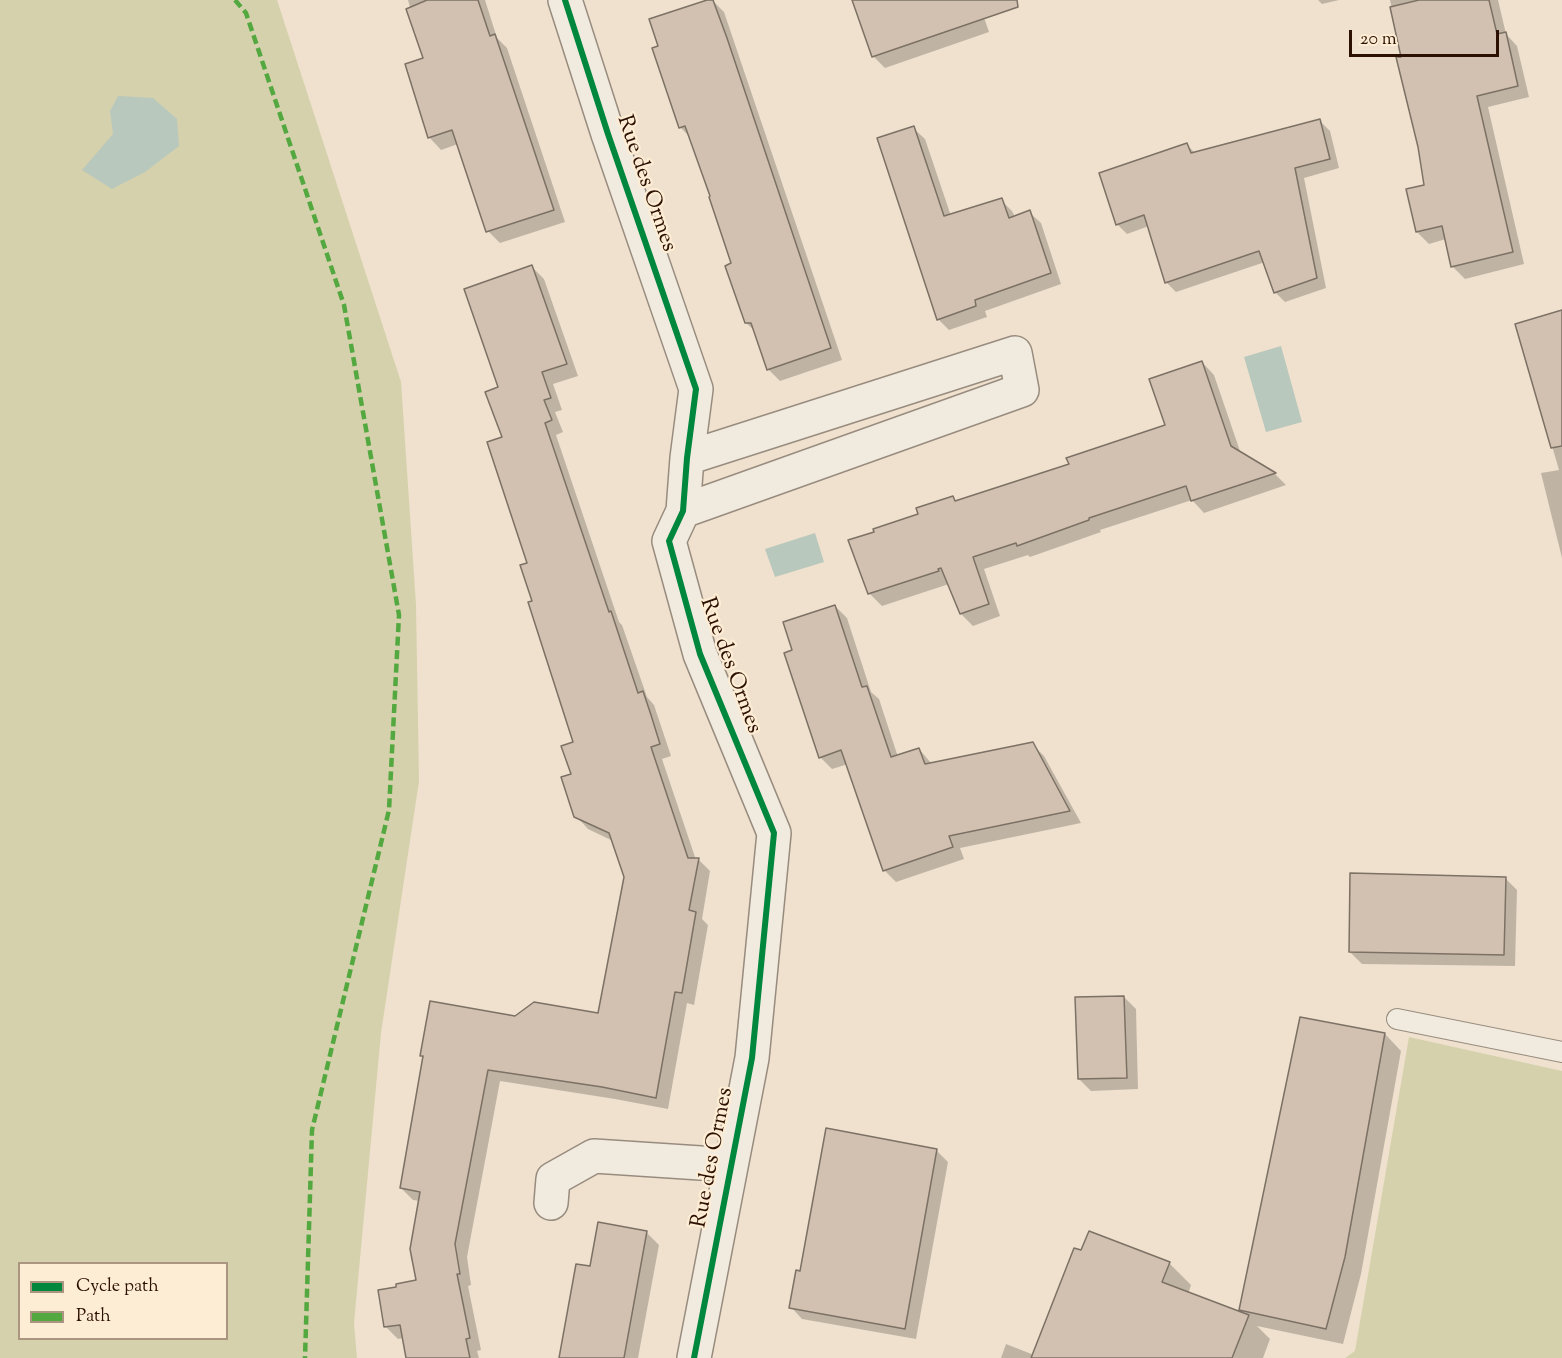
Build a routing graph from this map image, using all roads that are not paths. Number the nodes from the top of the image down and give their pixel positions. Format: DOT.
graph roads {
  1 [pos="565,0"];
  2 [pos="687,458"];
  3 [pos="683,512"];
  4 [pos="1397,1019"];
  5 [pos="1562,1052"];
  6 [pos="731,1165"];
  7 [pos="551,1203"];
  8 [pos="694,1358"];
  1 -- 2 [label="street, Rue des Ormes"];
  2 -- 3 [label="street, Rue des Ormes"];
  2 -- 3 [label="street"];
  3 -- 6 [label="street, Rue des Ormes"];
  4 -- 5 [label="lane"];
  6 -- 7 [label="street, Rue des Ormes"];
  6 -- 8 [label="street, Rue des Ormes"];
}
